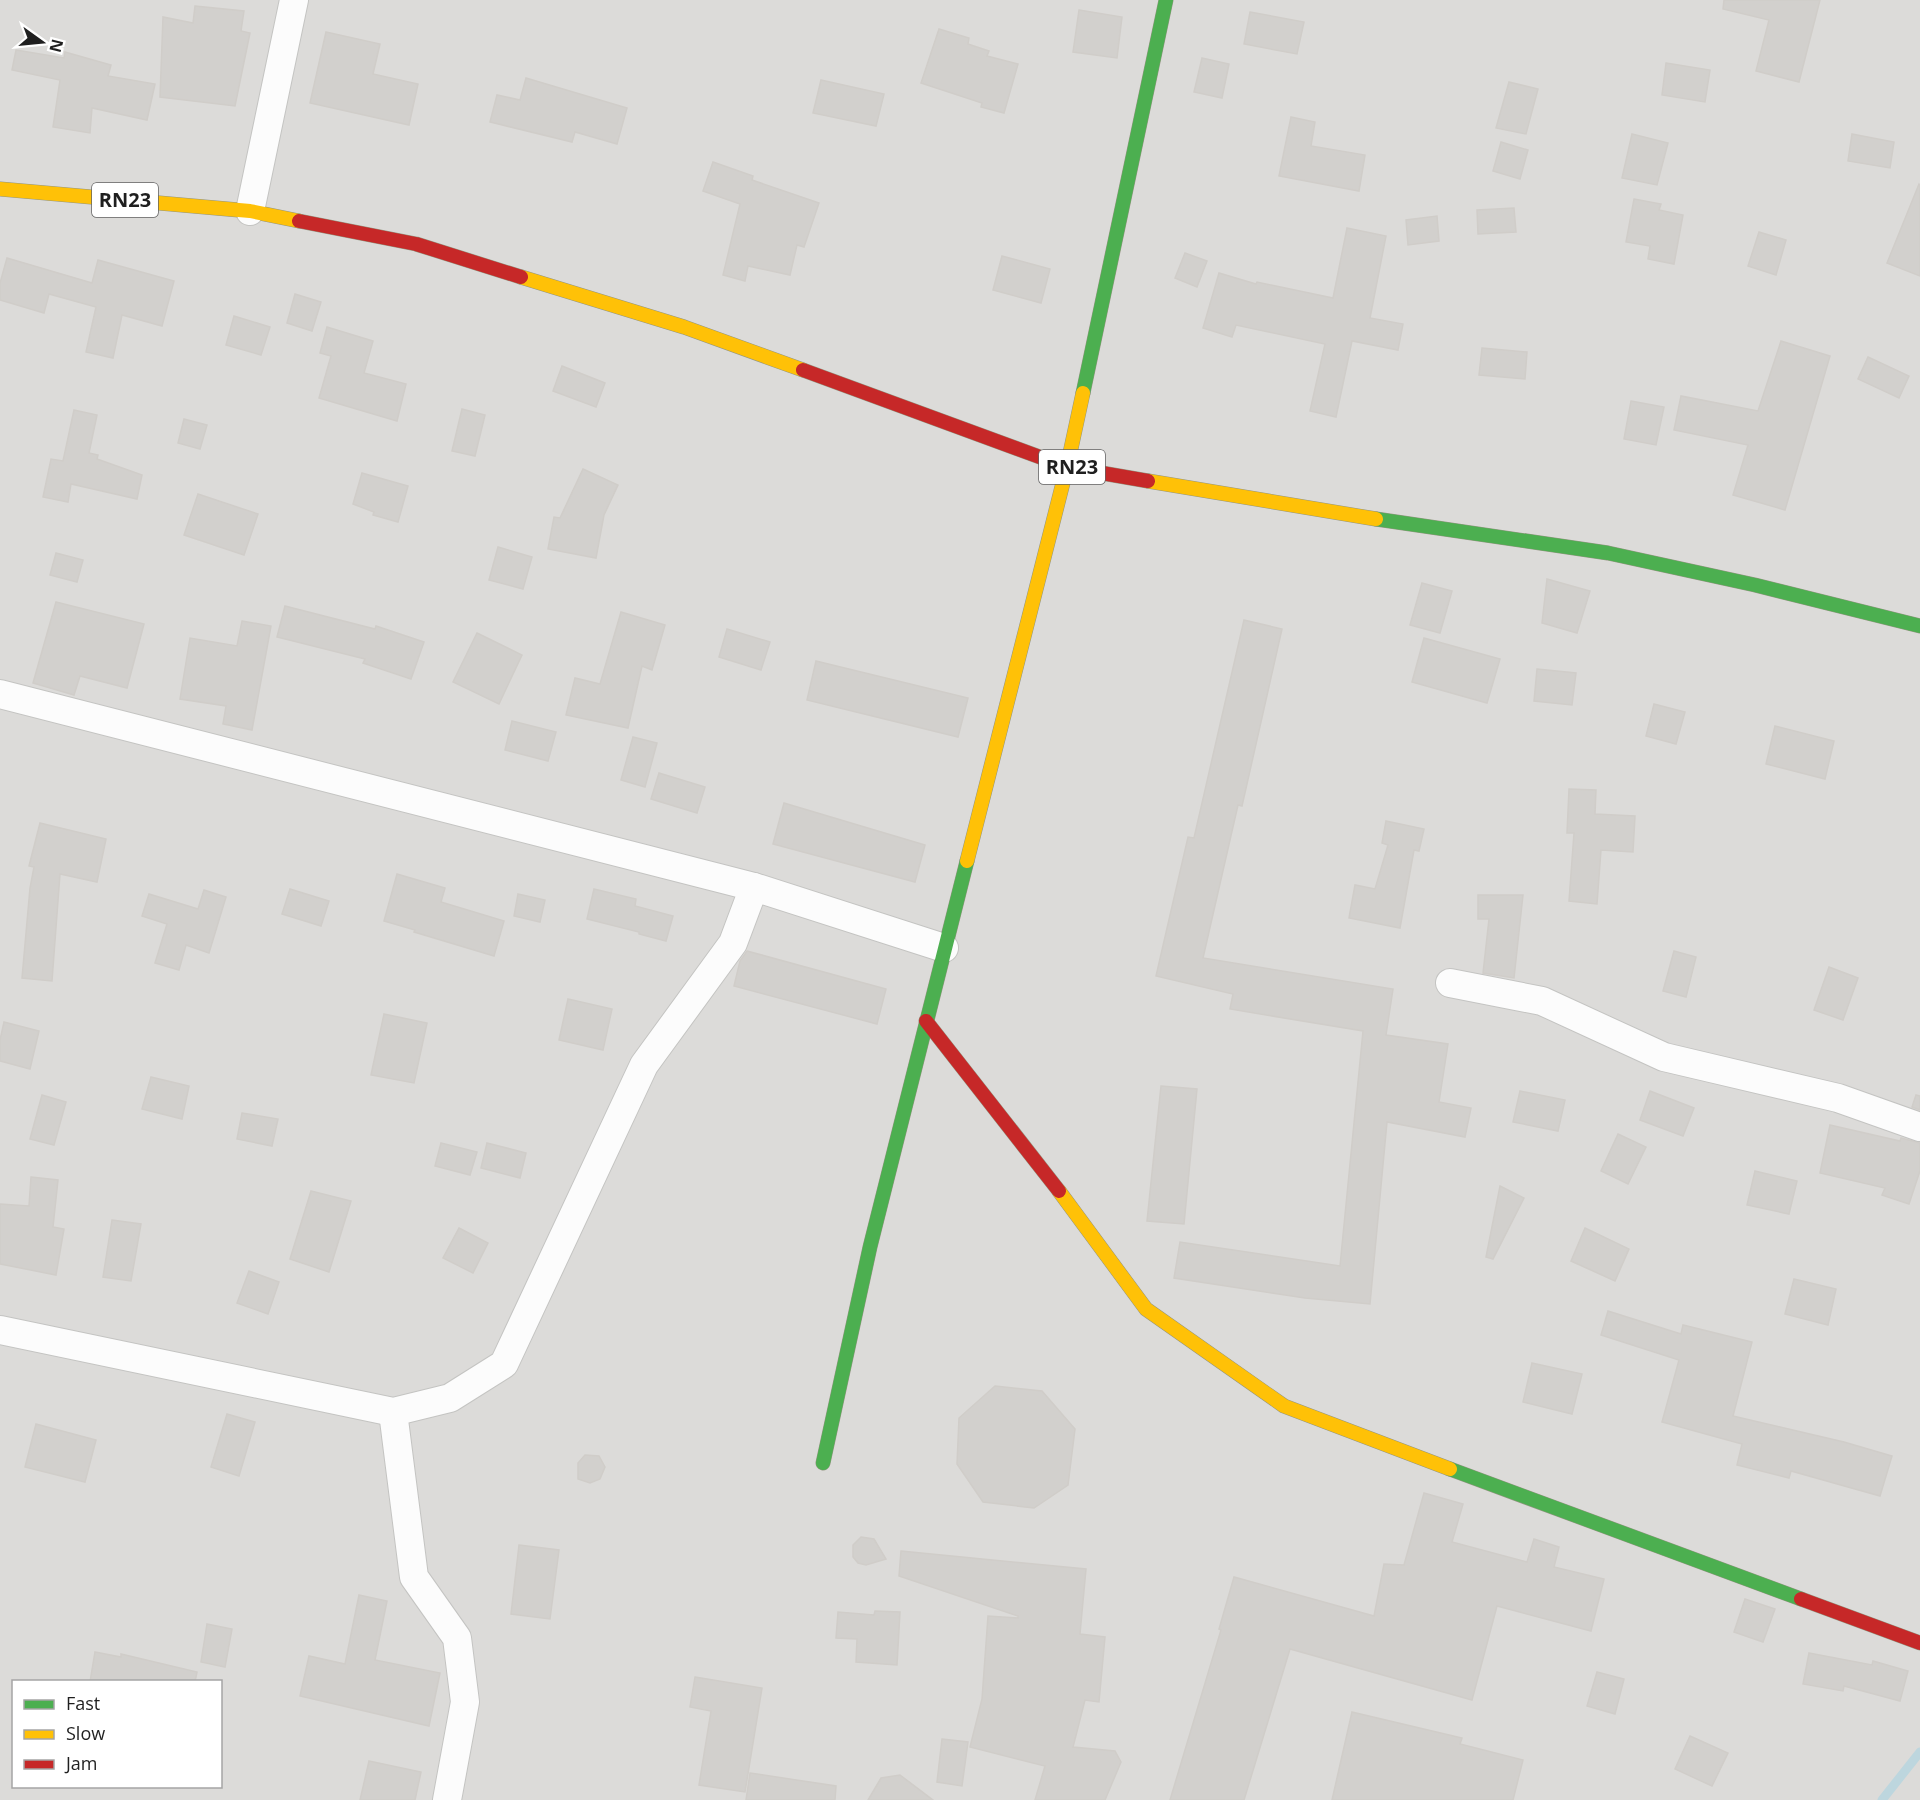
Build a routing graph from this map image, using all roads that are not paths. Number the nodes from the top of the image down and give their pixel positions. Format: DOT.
graph roads {
  1 [pos="294,0"];
  2 [pos="1166,0"];
  3 [pos="0,189"];
  4 [pos="250,211"];
  5 [pos="1067,466"];
  6 [pos="1920,626"];
  7 [pos="0,694"];
  8 [pos="754,887"];
  9 [pos="944,948"];
  10 [pos="1450,983"];
  11 [pos="926,1021"];
  12 [pos="1920,1127"];
  13 [pos="0,1330"];
  14 [pos="393,1412"];
  15 [pos="823,1463"];
  16 [pos="1920,1642"];
  17 [pos="447,1800"];
  1 -- 4 [label="street"];
  2 -- 5 [label="street"];
  3 -- 4 [label="street, RN23"];
  4 -- 5 [label="street, RN23"];
  5 -- 6 [label="street, RN23"];
  5 -- 9 [label="street"];
  7 -- 8 [label="street"];
  8 -- 9 [label="street"];
  8 -- 14 [label="street"];
  9 -- 11 [label="street"];
  10 -- 12 [label="street"];
  11 -- 15 [label="street"];
  11 -- 16 [label="street"];
  13 -- 14 [label="street"];
  14 -- 17 [label="street"];
}
